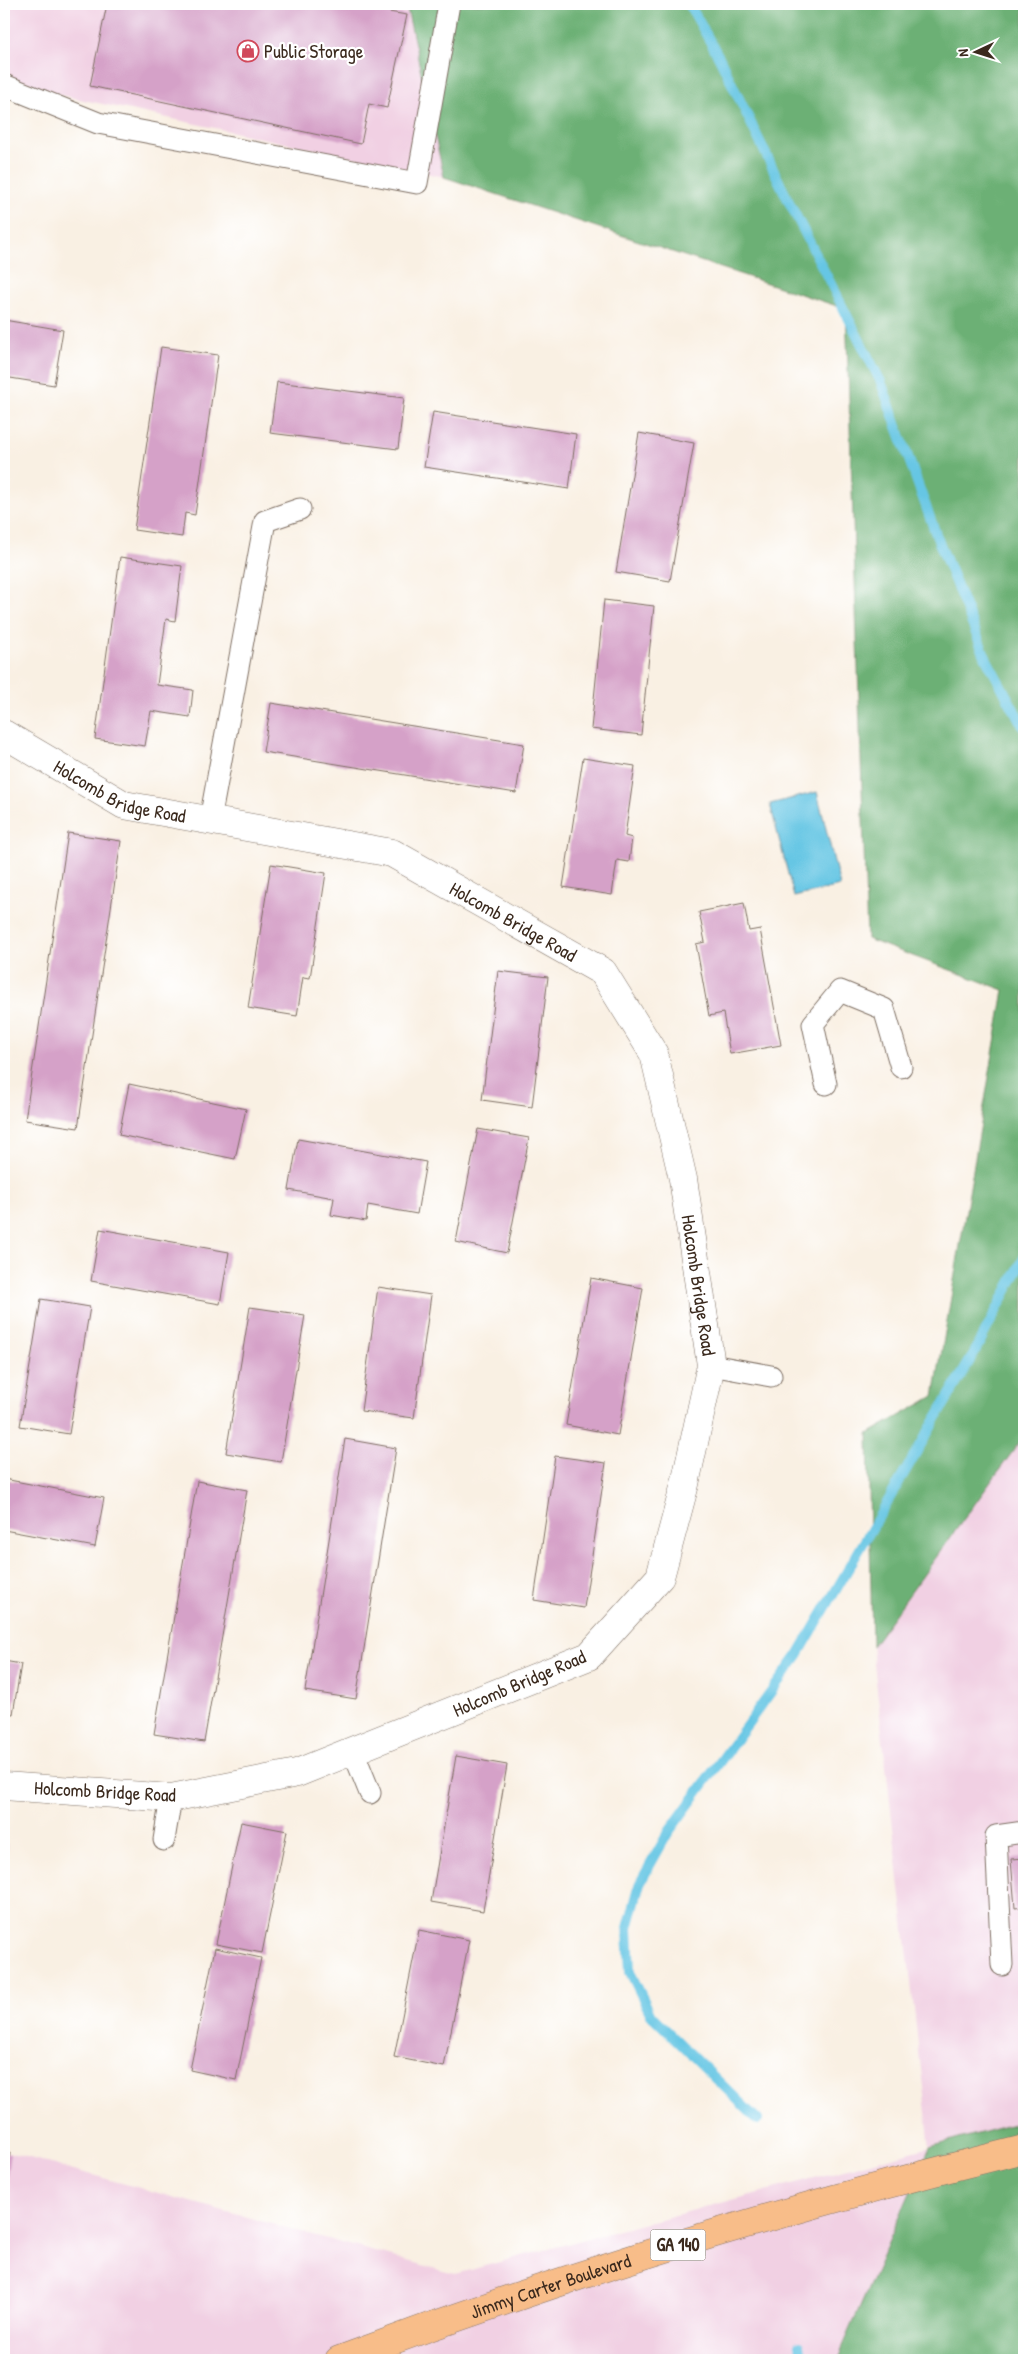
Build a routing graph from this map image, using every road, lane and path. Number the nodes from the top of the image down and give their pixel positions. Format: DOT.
graph roads {
  1 [pos="448,4"];
  2 [pos="4,85"];
  3 [pos="300,510"];
  4 [pos="4,734"];
  5 [pos="210,820"];
  6 [pos="902,1067"];
  7 [pos="826,1084"];
  8 [pos="711,1365"];
  9 [pos="771,1376"];
  10 [pos="353,1751"];
  11 [pos="4,1786"];
  12 [pos="370,1793"];
  13 [pos="171,1798"];
  14 [pos="1024,1832"];
  15 [pos="164,1840"];
  16 [pos="1002,1965"];
  17 [pos="1024,2149"];
  18 [pos="339,2360"];
  1 -- 2 [label="lane"];
  3 -- 5 [label="lane"];
  4 -- 5 [label="street, Holcomb Bridge Road"];
  5 -- 8 [label="street, Holcomb Bridge Road"];
  6 -- 7 [label="lane"];
  8 -- 9 [label="lane"];
  8 -- 10 [label="street, Holcomb Bridge Road"];
  10 -- 12 [label="lane"];
  10 -- 13 [label="street, Holcomb Bridge Road"];
  11 -- 13 [label="street, Holcomb Bridge Road"];
  13 -- 15 [label="lane"];
  14 -- 16 [label="lane"];
  17 -- 18 [label="main road, Jimmy Carter Boulevard / GA 140"];
}
